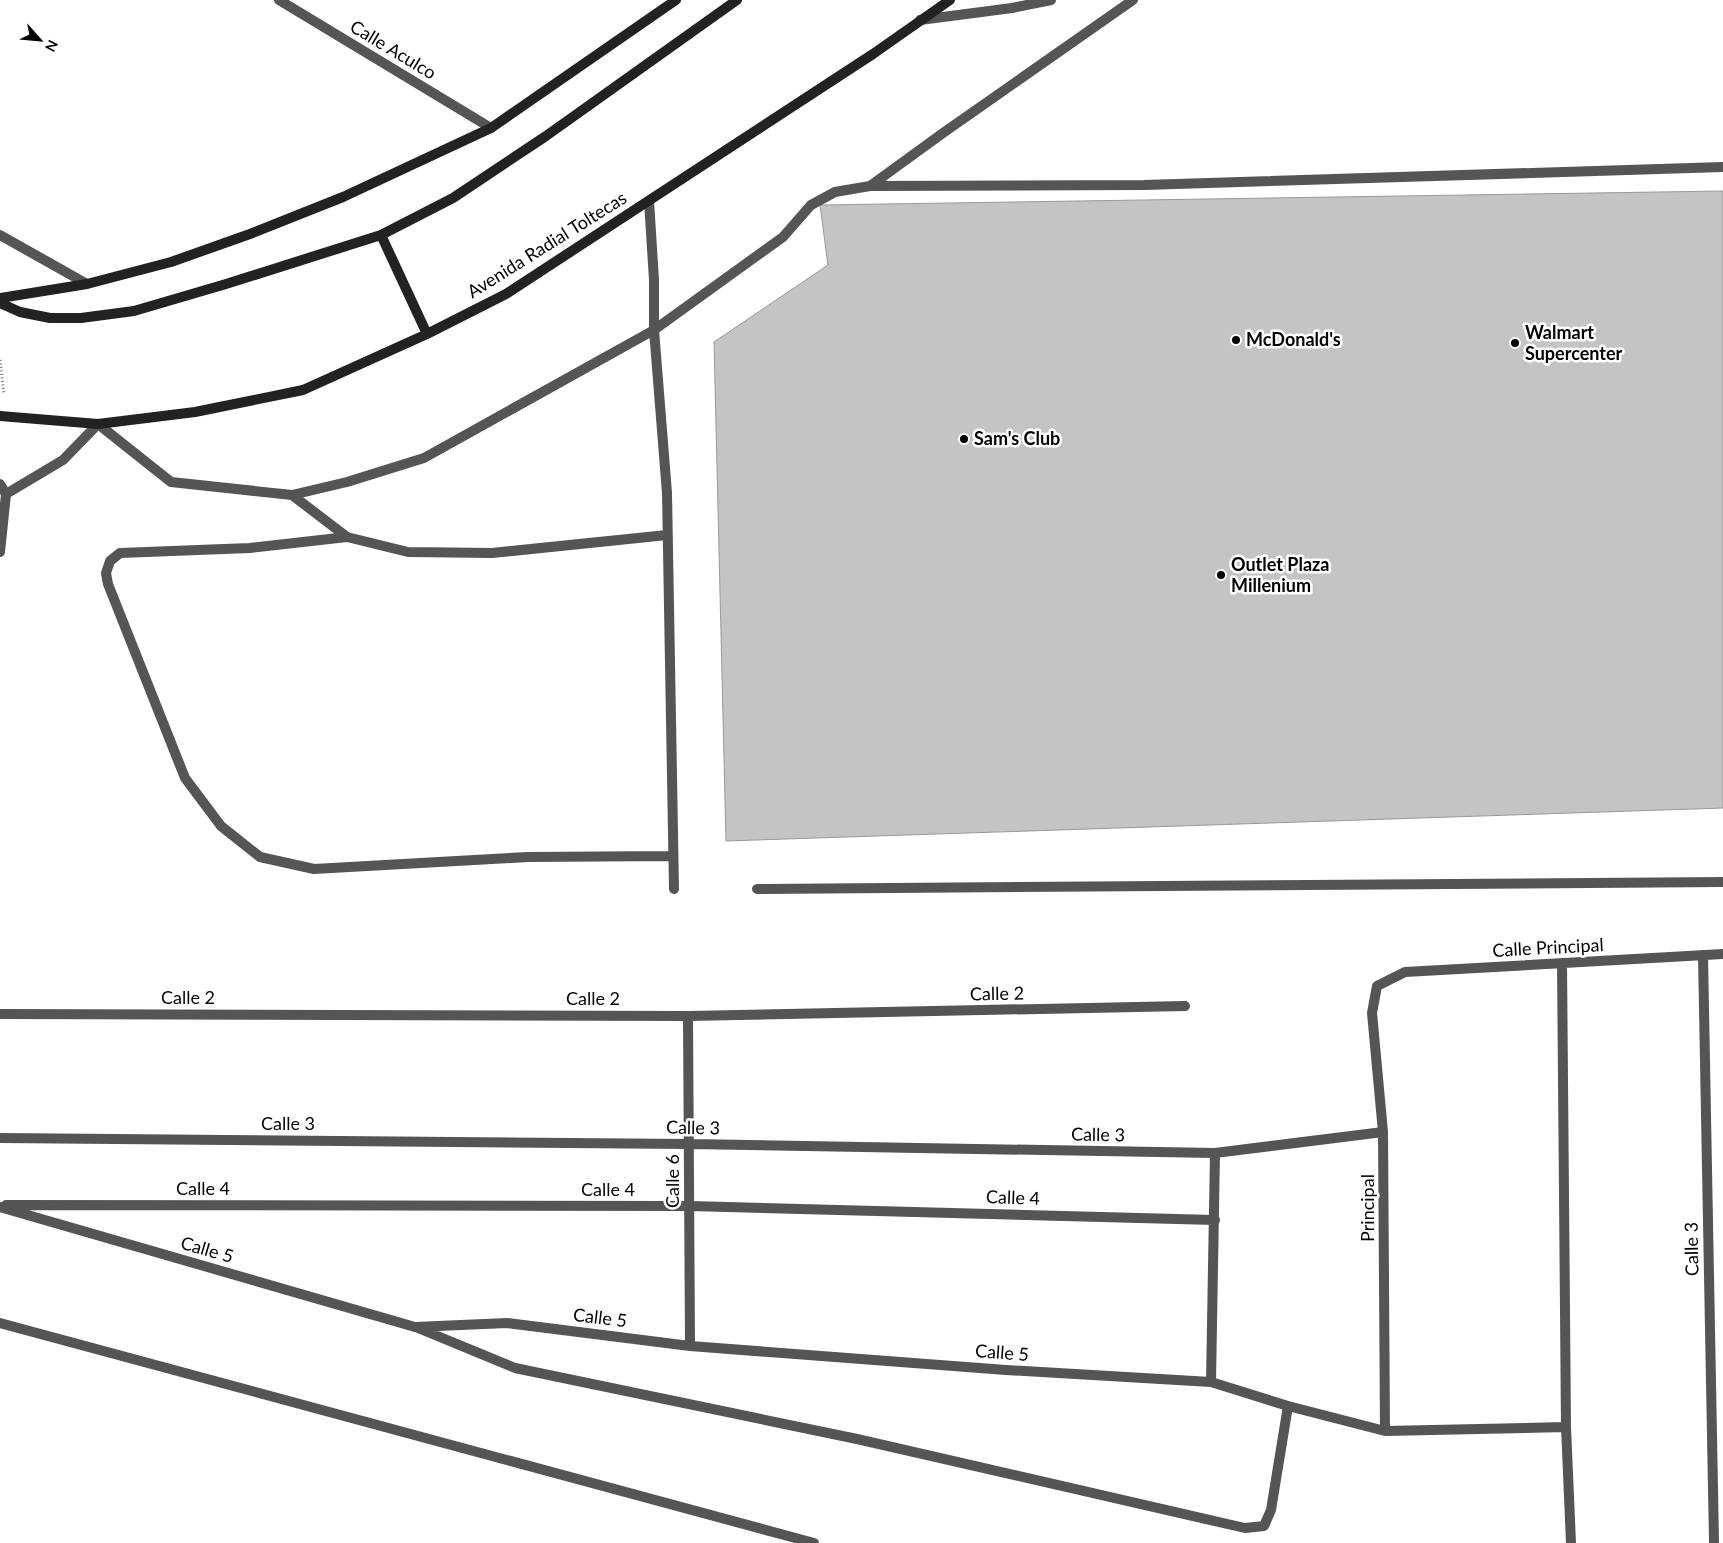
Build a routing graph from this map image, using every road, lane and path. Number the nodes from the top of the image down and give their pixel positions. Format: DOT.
graph roads {
  1 [pos="279,0"];
  2 [pos="676,0"];
  3 [pos="737,0"];
  4 [pos="950,0"];
  5 [pos="1051,0"];
  6 [pos="1133,0"];
  7 [pos="920,20"];
  8 [pos="490,128"];
  9 [pos="1723,167"];
  10 [pos="870,186"];
  11 [pos="649,201"];
  12 [pos="381,234"];
  13 [pos="0,235"];
  14 [pos="87,284"];
  15 [pos="0,298"];
  16 [pos="0,303"];
  17 [pos="654,330"];
  18 [pos="427,334"];
  19 [pos="0,360"];
  20 [pos="4,416"];
  21 [pos="98,424"];
  22 [pos="0,484"];
  23 [pos="6,494"];
  24 [pos="292,495"];
  25 [pos="668,534"];
  26 [pos="347,537"];
  27 [pos="0,552"];
  28 [pos="673,856"];
  29 [pos="1723,882"];
  30 [pos="674,889"];
  31 [pos="757,889"];
  32 [pos="1723,954"];
  33 [pos="1703,956"];
  34 [pos="1562,963"];
  35 [pos="1377,986"];
  36 [pos="1185,1006"];
  37 [pos="0,1014"];
  38 [pos="688,1016"];
  39 [pos="1384,1132"];
  40 [pos="0,1138"];
  41 [pos="689,1144"];
  42 [pos="1215,1153"];
  43 [pos="0,1206"];
  44 [pos="689,1206"];
  45 [pos="1215,1220"];
  46 [pos="0,1323"];
  47 [pos="415,1327"];
  48 [pos="690,1346"];
  49 [pos="1211,1382"];
  50 [pos="1288,1406"];
  51 [pos="1566,1427"];
  52 [pos="1385,1431"];
  53 [pos="1714,1542"];
  54 [pos="814,1543"];
  55 [pos="1571,1543"];
  1 -- 8 [label="street, Calle Aculco"];
  2 -- 8 [label="main road"];
  3 -- 12 [label="main road"];
  4 -- 7 [label="main road, Avenida Radial Toltecas"];
  5 -- 7 [label="street"];
  6 -- 10 [label="street"];
  7 -- 11 [label="main road, Avenida Radial Toltecas"];
  8 -- 14 [label="main road"];
  9 -- 10 [label="street"];
  10 -- 17 [label="street"];
  11 -- 17 [label="street"];
  11 -- 18 [label="main road, Avenida Radial Toltecas"];
  12 -- 16 [label="main road"];
  12 -- 18 [label="main road"];
  13 -- 14 [label="street"];
  14 -- 15 [label="main road"];
  17 -- 24 [label="street"];
  17 -- 25 [label="street"];
  18 -- 21 [label="main road, Avenida Radial Toltecas"];
  19 -- 20 [label="path"];
  20 -- 21 [label="main road, Avenida Radial Toltecas"];
  21 -- 23 [label="street"];
  21 -- 24 [label="street"];
  22 -- 23 [label="street"];
  23 -- 27 [label="street"];
  24 -- 26 [label="street"];
  25 -- 26 [label="street"];
  25 -- 28 [label="street"];
  26 -- 28 [label="street"];
  28 -- 30 [label="street"];
  29 -- 31 [label="street"];
  32 -- 33 [label="street, Calle Principal"];
  33 -- 34 [label="street, Calle Principal"];
  33 -- 53 [label="street, Calle 3"];
  34 -- 35 [label="street, Calle Principal"];
  34 -- 51 [label="street"];
  35 -- 39 [label="street, Principal"];
  36 -- 38 [label="street, Calle 2"];
  37 -- 38 [label="street, Calle 2"];
  38 -- 41 [label="street, Calle 6"];
  39 -- 42 [label="street, Calle 3"];
  39 -- 52 [label="street, Principal"];
  40 -- 41 [label="street, Calle 3"];
  41 -- 42 [label="street, Calle 3"];
  41 -- 44 [label="street, Calle 6"];
  42 -- 45 [label="street"];
  43 -- 44 [label="street, Calle 4"];
  43 -- 47 [label="street, Calle 5"];
  44 -- 45 [label="street, Calle 4"];
  44 -- 48 [label="street, Calle 6"];
  45 -- 49 [label="street"];
  46 -- 54 [label="street"];
  47 -- 48 [label="street, Calle 5"];
  47 -- 50 [label="street"];
  48 -- 49 [label="street, Calle 5"];
  49 -- 50 [label="street, Calle 5"];
  50 -- 52 [label="street, Calle 5"];
  51 -- 52 [label="street, Calle 5"];
  51 -- 55 [label="street"];
}
